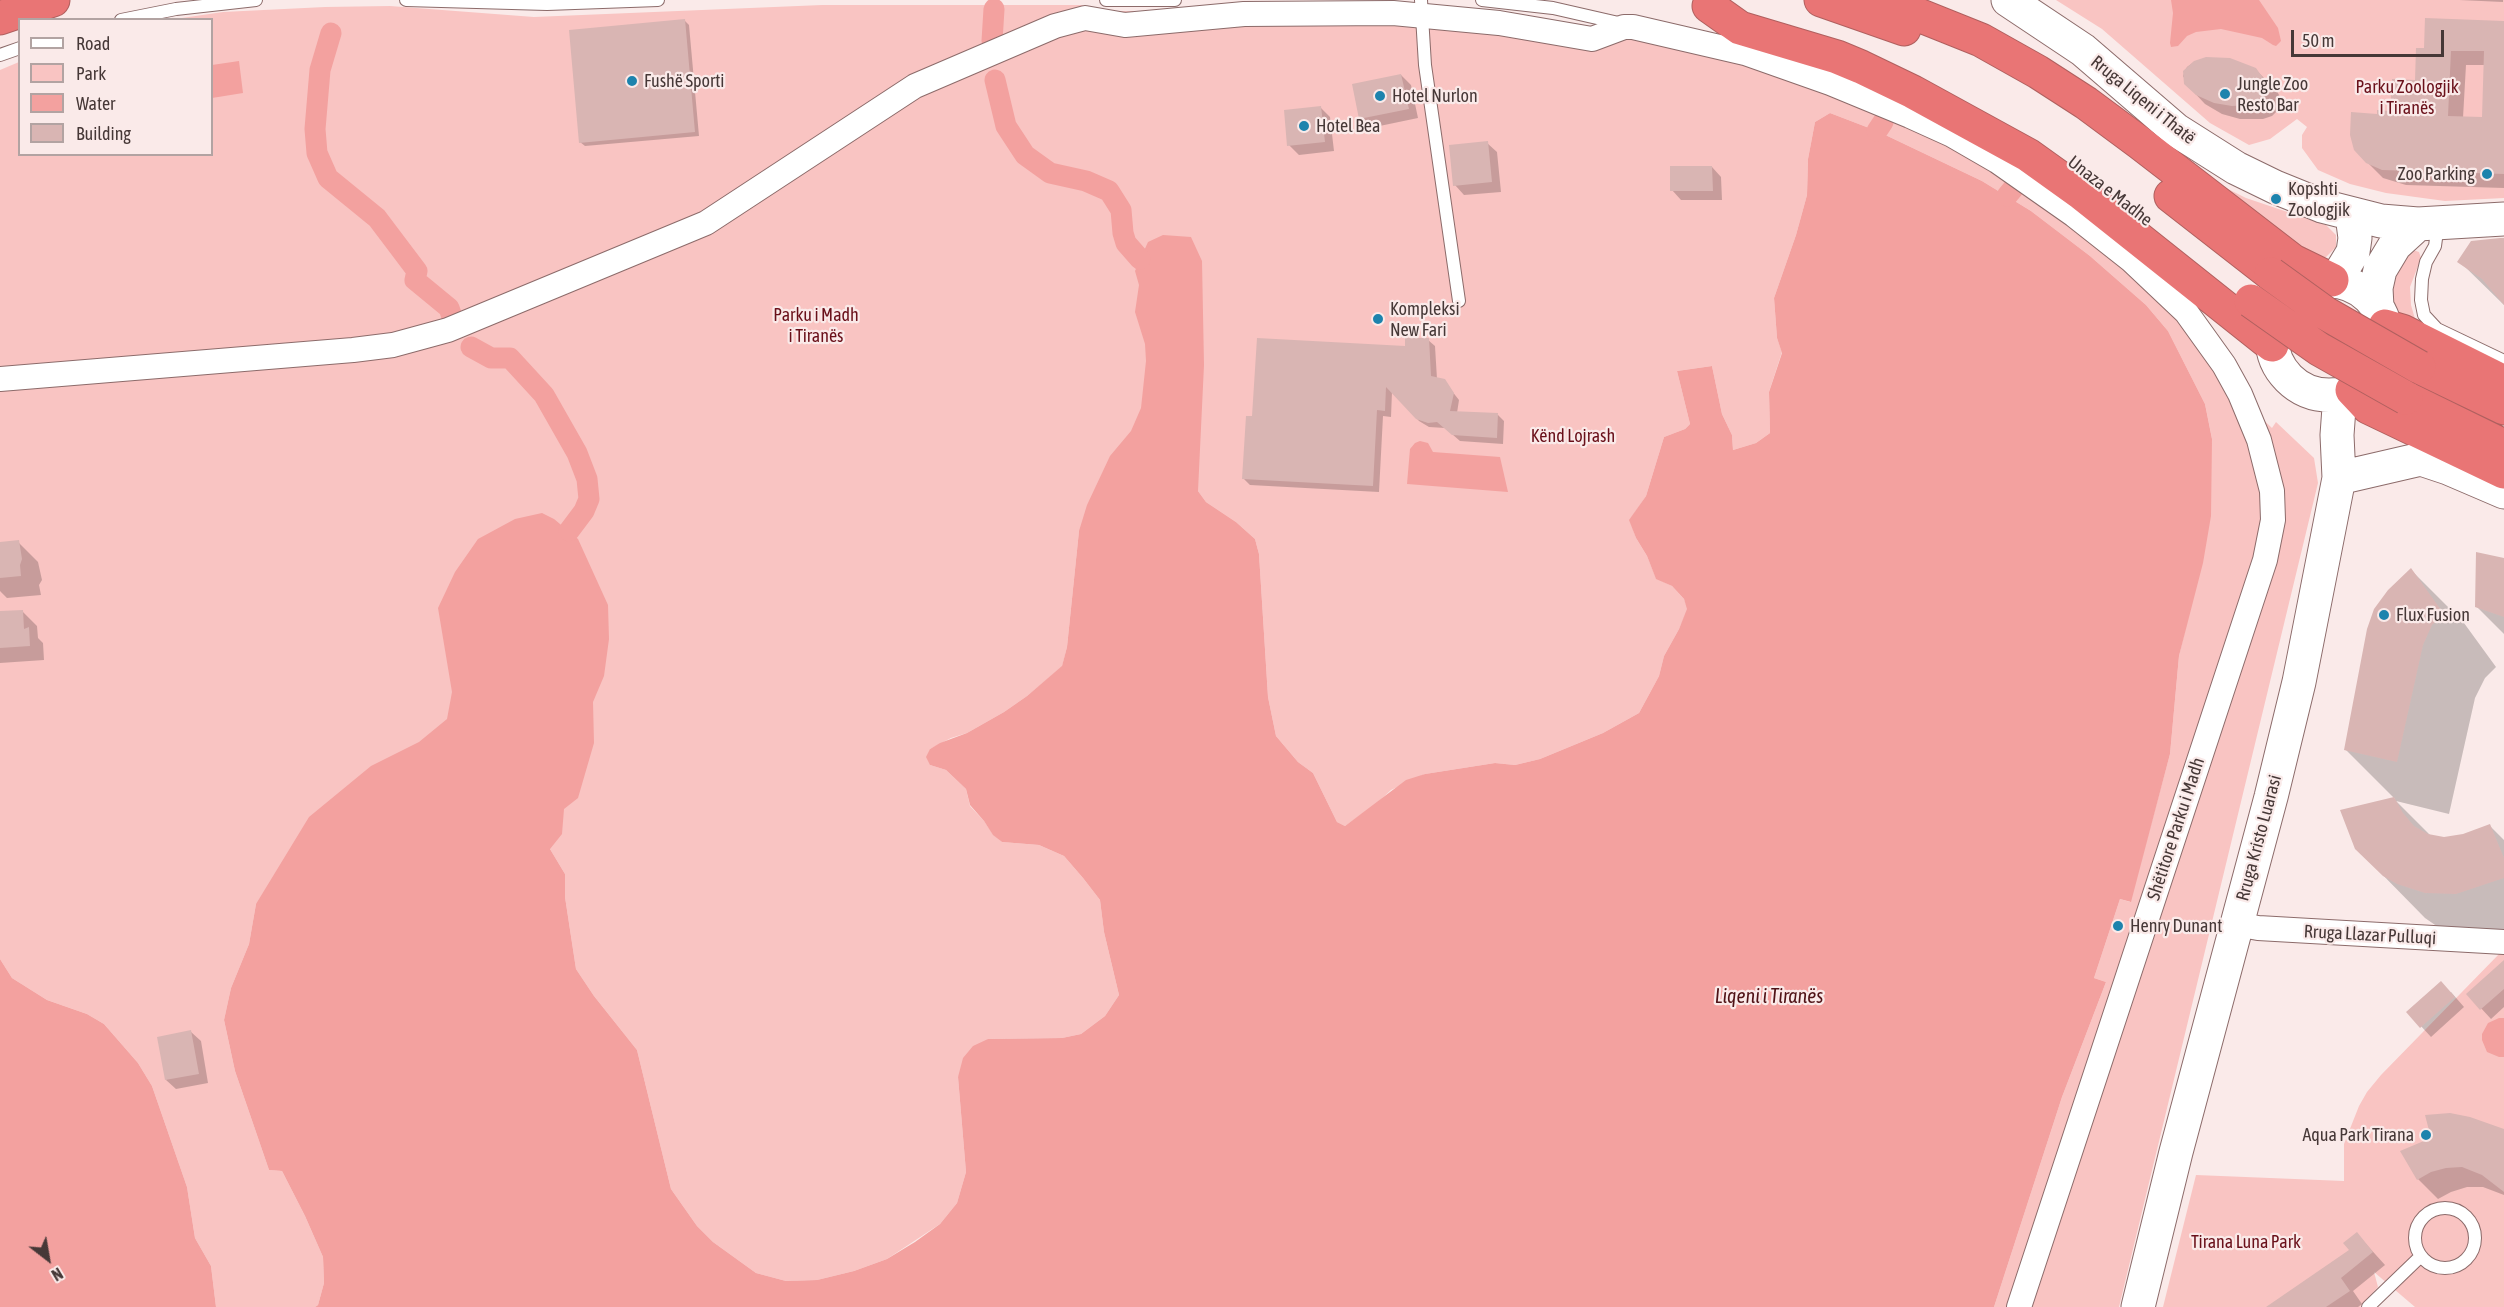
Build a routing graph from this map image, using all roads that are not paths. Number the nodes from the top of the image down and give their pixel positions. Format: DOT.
graph roads {
  1 [pos="53,0"];
  2 [pos="256,0"];
  3 [pos="406,0"];
  4 [pos="658,0"];
  5 [pos="1106,0"];
  6 [pos="1174,0"];
  7 [pos="1482,0"];
  8 [pos="1821,0"];
  9 [pos="1881,0"];
  10 [pos="2008,0"];
  11 [pos="1697,3"];
  12 [pos="1421,8"];
  13 [pos="0,18"];
  14 [pos="132,18"];
  15 [pos="1633,27"];
  16 [pos="18,49"];
  17 [pos="0,56"];
  18 [pos="2368,219"];
  19 [pos="2504,219"];
  20 [pos="2428,223"];
  21 [pos="2384,261"];
  22 [pos="2334,280"];
  23 [pos="1460,301"];
  24 [pos="2381,316"];
  25 [pos="2272,345"];
  26 [pos="2504,361"];
  27 [pos="0,379"];
  28 [pos="2504,382"];
  29 [pos="2338,393"];
  30 [pos="2504,408"];
  31 [pos="2504,446"];
  32 [pos="2504,472"];
  33 [pos="2339,478"];
  34 [pos="2504,492"];
  35 [pos="2236,924"];
  36 [pos="2504,942"];
  37 [pos="2421,1256"];
  38 [pos="2019,1307"];
  39 [pos="2138,1307"];
  40 [pos="2368,1307"];
  1 -- 13 [label="highway"];
  2 -- 14 [label="lane"];
  3 -- 4 [label="lane"];
  5 -- 6 [label="lane"];
  7 -- 15 [label="lane"];
  8 -- 30 [label="highway, Unaza e Madhe, bridge"];
  9 -- 22 [label="highway"];
  10 -- 18 [label="main road, Rruga Liqeni i Thatë"];
  11 -- 25 [label="highway"];
  11 -- 31 [label="highway, Unaza e Madhe, bridge"];
  12 -- 15 [label="street"];
  12 -- 23 [label="lane"];
  12 -- 27 [label="street"];
  15 -- 38 [label="street, Shëtitore Parku i Madh"];
  16 -- 17 [label="lane"];
  18 -- 20 [label="main road, Rruga Liqeni i Thatë"];
  18 -- 21 [label="main road"];
  18 -- 22 [label="main road"];
  19 -- 20 [label="main road, Rruga Liqeni i Thatë"];
  20 -- 21 [label="main road"];
  20 -- 26 [label="lane"];
  21 -- 24 [label="main road"];
  22 -- 24 [label="main road"];
  22 -- 25 [label="main road"];
  24 -- 28 [label="highway"];
  24 -- 29 [label="main road"];
  25 -- 29 [label="main road"];
  29 -- 32 [label="highway"];
  29 -- 33 [label="main road, Rruga Kristo Luarasi"];
  33 -- 34 [label="main road"];
  33 -- 35 [label="main road, Rruga Kristo Luarasi"];
  35 -- 36 [label="street, Rruga Llazar Pulluqi"];
  35 -- 39 [label="main road, Rruga Kristo Luarasi"];
  37 -- 37 [label="lane"];
  37 -- 40 [label="lane"];
}
